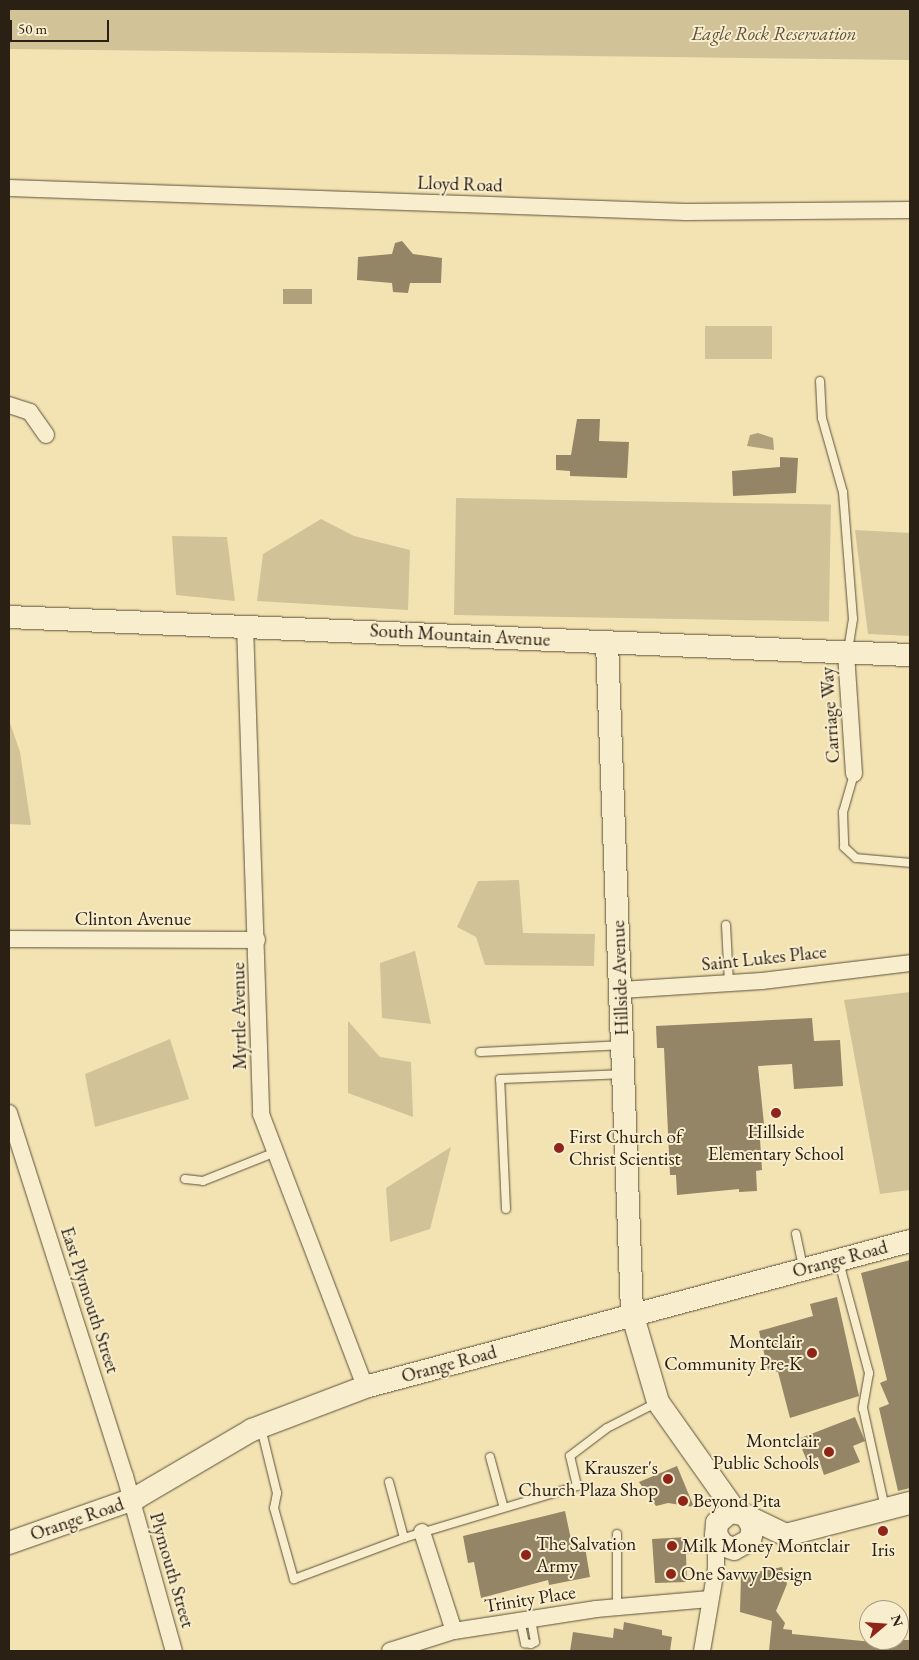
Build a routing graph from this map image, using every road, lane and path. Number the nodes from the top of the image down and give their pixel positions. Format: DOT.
graph roads {
  1 [pos="9,188"];
  2 [pos="910,210"];
  3 [pos="820,382"];
  4 [pos="9,406"];
  5 [pos="46,435"];
  6 [pos="9,617"];
  7 [pos="245,625"];
  8 [pos="607,643"];
  9 [pos="846,653"];
  10 [pos="910,655"];
  11 [pos="854,774"];
  12 [pos="910,863"];
  13 [pos="726,925"];
  14 [pos="9,939"];
  15 [pos="257,940"];
  16 [pos="910,963"];
  17 [pos="729,983"];
  18 [pos="621,990"];
  19 [pos="623,1044"];
  20 [pos="480,1052"];
  21 [pos="624,1074"];
  22 [pos="9,1113"];
  23 [pos="276,1152"];
  24 [pos="185,1179"];
  25 [pos="506,1210"];
  26 [pos="796,1234"];
  27 [pos="910,1241"];
  28 [pos="838,1260"];
  29 [pos="803,1269"];
  30 [pos="632,1313"];
  31 [pos="365,1387"];
  32 [pos="658,1402"];
  33 [pos="261,1427"];
  34 [pos="490,1457"];
  35 [pos="703,1468"];
  36 [pos="389,1482"];
  37 [pos="132,1500"];
  38 [pos="910,1503"];
  39 [pos="503,1505"];
  40 [pos="885,1511"];
  41 [pos="742,1515"];
  42 [pos="716,1529"];
  43 [pos="422,1532"];
  44 [pos="793,1533"];
  45 [pos="617,1534"];
  46 [pos="404,1538"];
  47 [pos="9,1543"];
  48 [pos="740,1547"];
  49 [pos="716,1569"];
  50 [pos="710,1599"];
  51 [pos="617,1607"];
  52 [pos="525,1620"];
  53 [pos="454,1631"];
  54 [pos="531,1645"];
  55 [pos="174,1651"];
  56 [pos="390,1651"];
  57 [pos="702,1651"];
  1 -- 2 [label="street, Lloyd Road"];
  3 -- 9 [label="lane"];
  4 -- 5 [label="street"];
  6 -- 7 [label="street, South Mountain Avenue"];
  7 -- 8 [label="street, South Mountain Avenue"];
  7 -- 15 [label="street, Myrtle Avenue"];
  8 -- 9 [label="street, South Mountain Avenue"];
  8 -- 18 [label="street, Hillside Avenue"];
  9 -- 10 [label="street, South Mountain Avenue"];
  9 -- 11 [label="street, Carriage Way"];
  11 -- 12 [label="lane"];
  13 -- 17 [label="lane"];
  14 -- 15 [label="street, Clinton Avenue"];
  15 -- 23 [label="street, Myrtle Avenue"];
  16 -- 17 [label="street, Saint Lukes Place"];
  17 -- 18 [label="street, Saint Lukes Place"];
  18 -- 19 [label="street, Hillside Avenue"];
  19 -- 20 [label="lane"];
  19 -- 21 [label="street, Hillside Avenue"];
  21 -- 25 [label="lane"];
  21 -- 30 [label="street, Hillside Avenue"];
  22 -- 37 [label="street, East Plymouth Street"];
  23 -- 24 [label="lane"];
  23 -- 31 [label="street, Myrtle Avenue"];
  26 -- 29 [label="lane"];
  27 -- 28 [label="street, Orange Road"];
  28 -- 29 [label="street, Orange Road"];
  28 -- 40 [label="lane"];
  29 -- 30 [label="street, Orange Road"];
  30 -- 31 [label="street, Orange Road"];
  30 -- 32 [label="street, Hillside Avenue"];
  31 -- 33 [label="street, Orange Road"];
  32 -- 35 [label="street, Hillside Avenue"];
  32 -- 39 [label="lane"];
  33 -- 37 [label="street, Orange Road"];
  33 -- 46 [label="lane"];
  34 -- 39 [label="lane"];
  35 -- 41 [label="street, Hillside Avenue"];
  35 -- 42 [label="street"];
  36 -- 46 [label="lane"];
  37 -- 47 [label="street, Orange Road"];
  37 -- 55 [label="street, Plymouth Street"];
  38 -- 40 [label="street"];
  39 -- 43 [label="lane"];
  40 -- 44 [label="street"];
  41 -- 42 [label="street"];
  41 -- 44 [label="street"];
  41 -- 48 [label="street"];
  42 -- 48 [label="street"];
  42 -- 49 [label="street"];
  43 -- 46 [label="lane"];
  43 -- 53 [label="street"];
  44 -- 48 [label="street"];
  45 -- 51 [label="lane"];
  48 -- 49 [label="street"];
  49 -- 50 [label="street"];
  50 -- 51 [label="street, Trinity Place"];
  50 -- 57 [label="street"];
  51 -- 52 [label="street, Trinity Place"];
  52 -- 53 [label="street, Trinity Place"];
  52 -- 54 [label="lane"];
  53 -- 56 [label="street, Trinity Place"];
}
